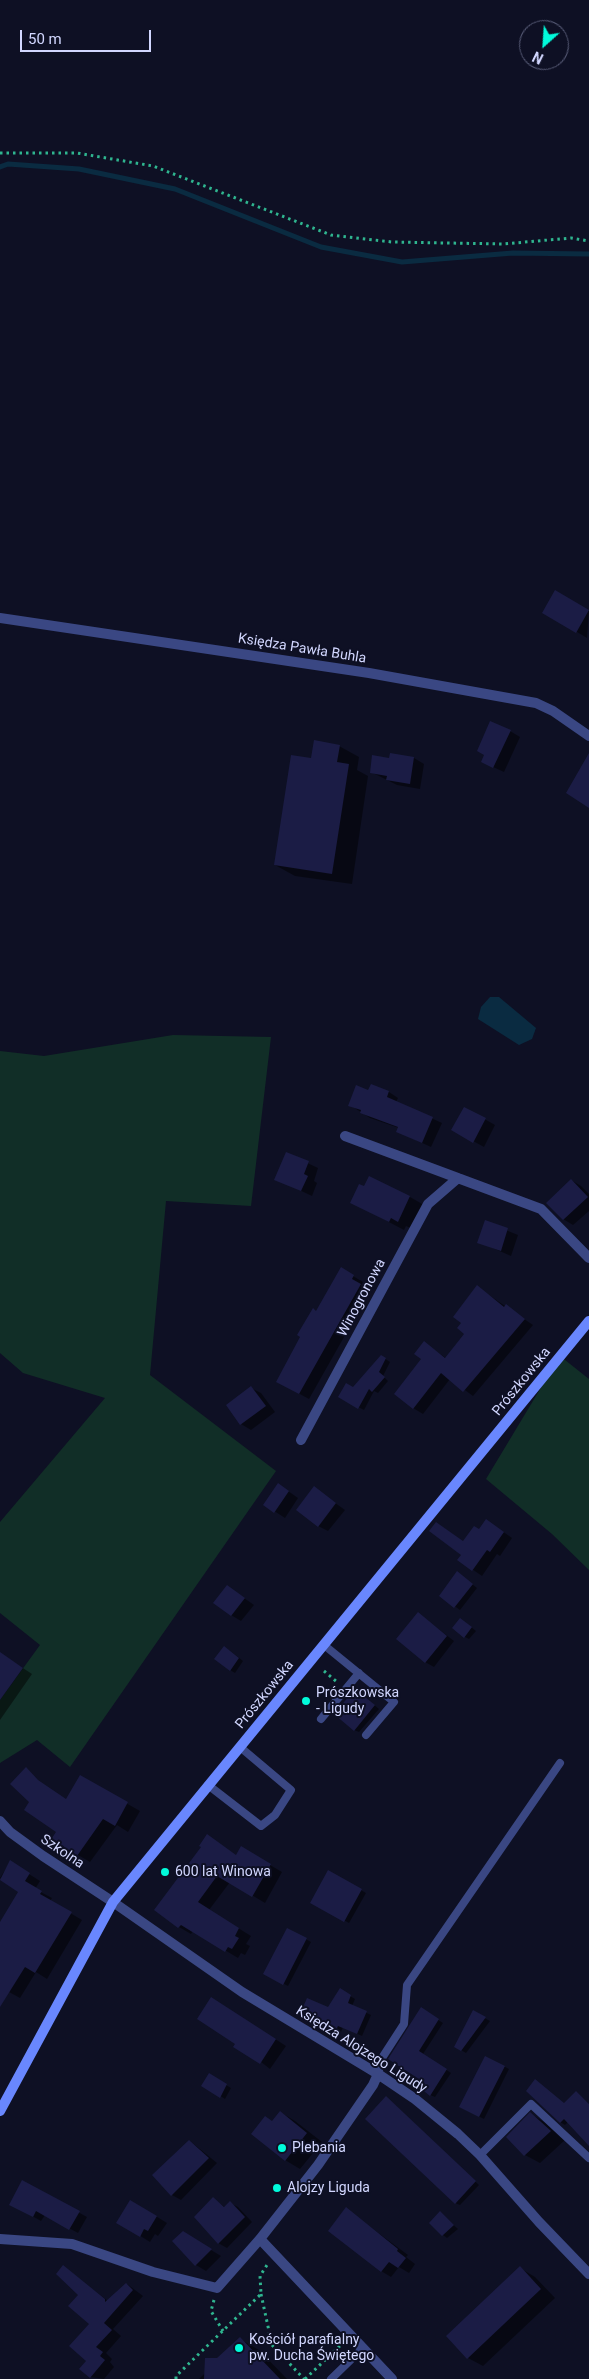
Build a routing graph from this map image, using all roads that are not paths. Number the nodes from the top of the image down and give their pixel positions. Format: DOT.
graph roads {
  1 [pos="0,618"];
  2 [pos="589,736"];
  3 [pos="345,1136"];
  4 [pos="458,1178"];
  5 [pos="589,1258"];
  6 [pos="589,1321"];
  7 [pos="301,1440"];
  8 [pos="324,1645"];
  9 [pos="359,1673"];
  10 [pos="321,1719"];
  11 [pos="366,1735"];
  12 [pos="240,1747"];
  13 [pos="560,1763"];
  14 [pos="208,1785"];
  15 [pos="0,1821"];
  16 [pos="113,1902"];
  17 [pos="378,2074"];
  18 [pos="0,2111"];
  19 [pos="480,2155"];
  20 [pos="589,2158"];
  21 [pos="260,2239"];
  22 [pos="0,2240"];
  23 [pos="589,2274"];
  24 [pos="363,2348"];
  25 [pos="331,2379"];
  26 [pos="392,2379"];
  1 -- 2 [label="street, Księdza Pawła Buhla"];
  3 -- 4 [label="street"];
  4 -- 5 [label="street"];
  4 -- 7 [label="street, Winogronowa"];
  6 -- 8 [label="main road, Prószkowska"];
  8 -- 9 [label="lane"];
  8 -- 12 [label="main road, Prószkowska"];
  9 -- 10 [label="lane"];
  9 -- 11 [label="lane"];
  12 -- 14 [label="main road, Prószkowska"];
  12 -- 14 [label="lane"];
  13 -- 17 [label="lane"];
  14 -- 16 [label="main road, Prószkowska"];
  15 -- 16 [label="street, Szkolna"];
  16 -- 17 [label="street, Księdza Alojzego Ligudy"];
  16 -- 18 [label="main road, Prószkowska"];
  17 -- 19 [label="street, Księdza Alojzego Ligudy"];
  17 -- 21 [label="street"];
  19 -- 20 [label="lane"];
  19 -- 23 [label="street, Księdza Alojzego Ligudy"];
  21 -- 22 [label="street"];
  21 -- 24 [label="street"];
  24 -- 25 [label="lane"];
  24 -- 26 [label="street"];
}
